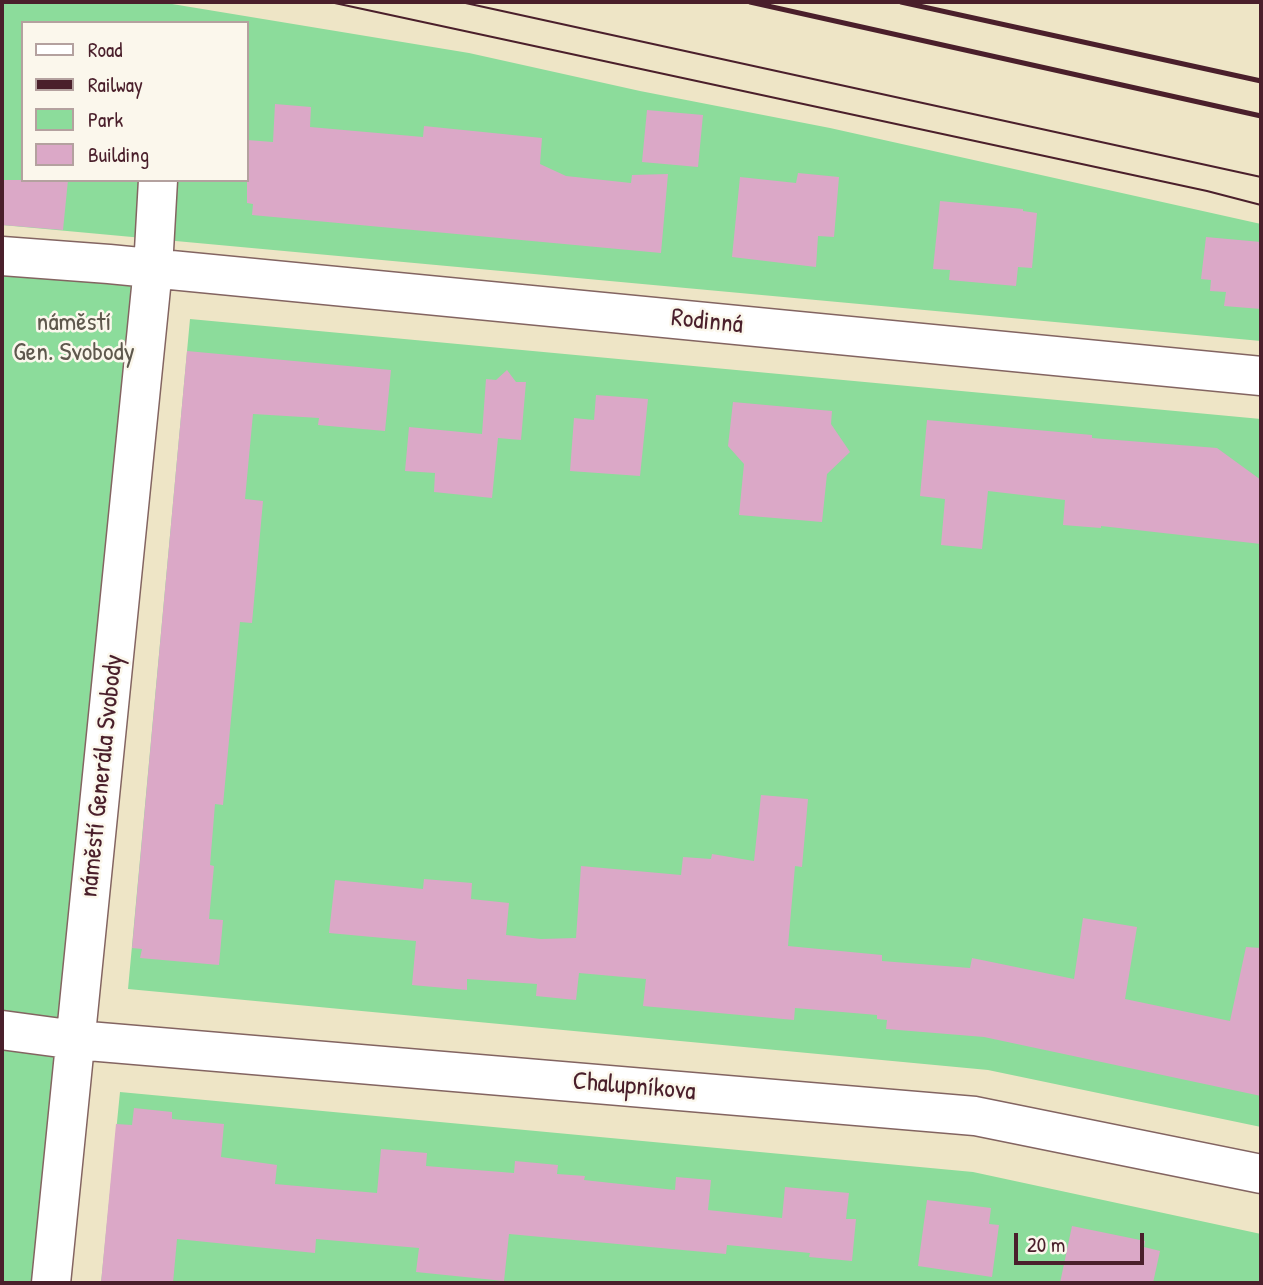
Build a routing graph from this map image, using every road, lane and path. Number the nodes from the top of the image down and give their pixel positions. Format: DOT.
graph roads {
  1 [pos="158,182"];
  2 [pos="2,256"];
  3 [pos="153,268"];
  4 [pos="1261,376"];
  5 [pos="2,1030"];
  6 [pos="76,1040"];
  7 [pos="1261,1174"];
  8 [pos="51,1283"];
  1 -- 3 [label="street, náměstí Generála Svobody"];
  2 -- 3 [label="street"];
  3 -- 4 [label="street, Rodinná"];
  3 -- 6 [label="street, náměstí Generála Svobody"];
  5 -- 6 [label="street, Chalupníkova"];
  6 -- 7 [label="street, Chalupníkova"];
  6 -- 8 [label="street, náměstí Generála Svobody"];
}
